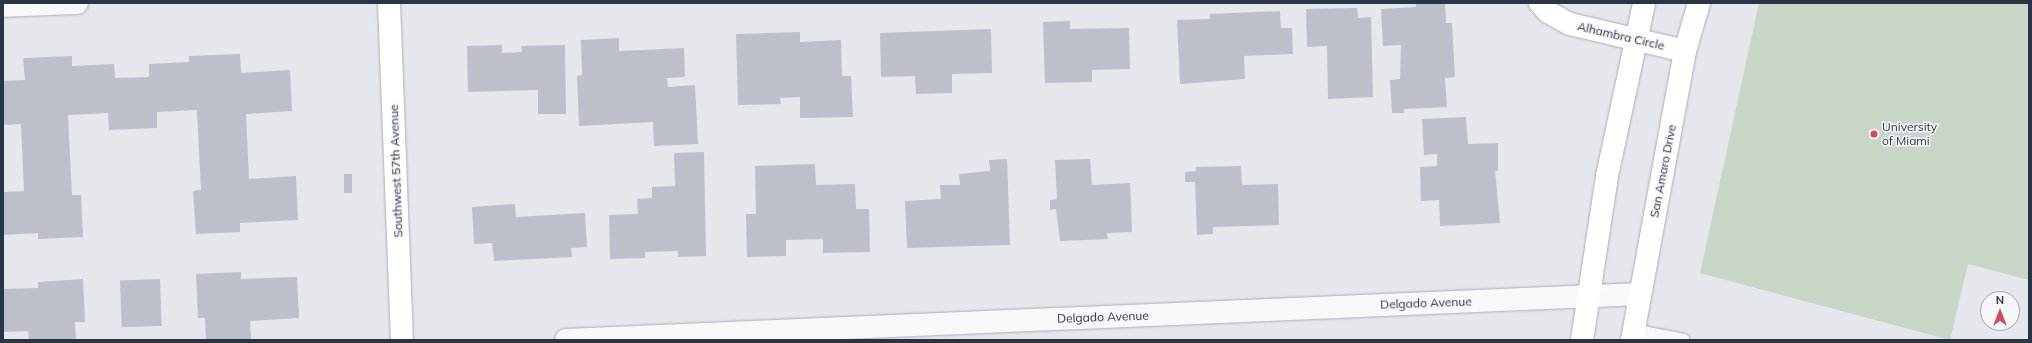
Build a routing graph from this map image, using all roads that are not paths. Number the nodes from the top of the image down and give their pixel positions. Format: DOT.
graph roads {
  1 [pos="77,3"];
  2 [pos="389,3"];
  3 [pos="1540,3"];
  4 [pos="1644,3"];
  5 [pos="1699,3"];
  6 [pos="3,6"];
  7 [pos="1635,40"];
  8 [pos="1685,51"];
  9 [pos="1639,294"];
  10 [pos="1588,296"];
  11 [pos="1633,335"];
  12 [pos="402,340"];
  13 [pos="566,340"];
  14 [pos="1582,340"];
  15 [pos="1683,340"];
  1 -- 6 [label="street"];
  2 -- 12 [label="street, Southwest 57th Avenue"];
  3 -- 7 [label="street, Alhambra Circle"];
  4 -- 7 [label="street"];
  5 -- 8 [label="street, San Amaro Drive"];
  7 -- 8 [label="street, Alhambra Circle"];
  7 -- 10 [label="street"];
  8 -- 9 [label="street, San Amaro Drive"];
  9 -- 10 [label="street, Delgado Avenue"];
  9 -- 11 [label="street, San Amaro Drive"];
  10 -- 13 [label="street, Delgado Avenue"];
  10 -- 14 [label="street"];
  11 -- 15 [label="lane"];
}
